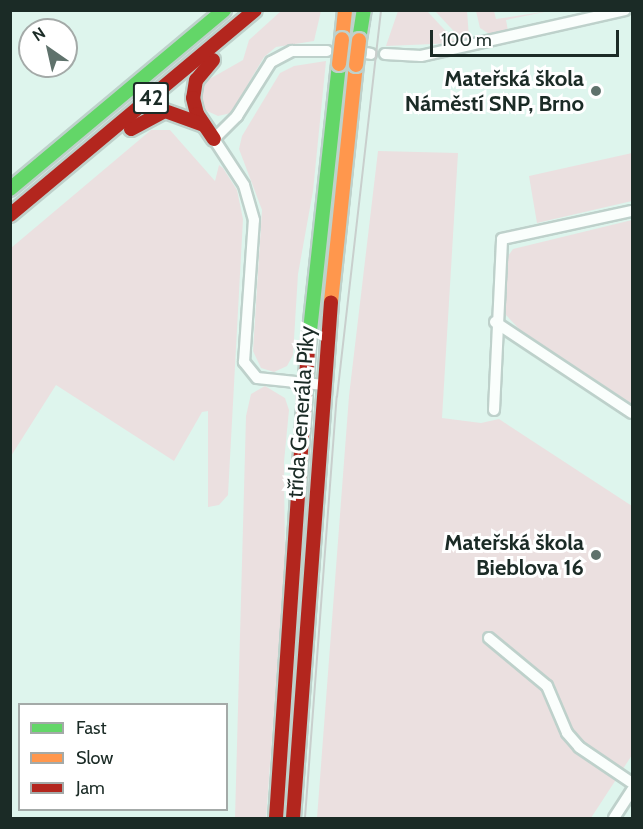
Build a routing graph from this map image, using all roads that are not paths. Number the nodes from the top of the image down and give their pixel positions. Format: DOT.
graph roads {
  1 [pos="224,10"];
  2 [pos="255,10"];
  3 [pos="265,10"];
  4 [pos="345,10"];
  5 [pos="364,10"];
  6 [pos="625,10"];
  7 [pos="327,51"];
  8 [pos="385,54"];
  9 [pos="204,125"];
  10 [pos="214,139"];
  11 [pos="46,186"];
  12 [pos="10,189"];
  13 [pos="633,211"];
  14 [pos="10,215"];
  15 [pos="495,322"];
  16 [pos="307,384"];
  17 [pos="324,385"];
  18 [pos="494,410"];
  19 [pos="633,413"];
  20 [pos="489,638"];
  21 [pos="633,783"];
  22 [pos="633,790"];
  23 [pos="276,819"];
  24 [pos="293,819"];
  25 [pos="614,819"];
  1 -- 12 [label="main road, 42"];
  2 -- 11 [label="main road, 42"];
  3 -- 9 [label="main road, 42"];
  4 -- 16 [label="main road, třída Generála Píky, bridge"];
  5 -- 17 [label="main road, třída Generála Píky, bridge"];
  6 -- 8 [label="street"];
  7 -- 10 [label="street"];
  9 -- 10 [label="main road"];
  9 -- 11 [label="main road, 42"];
  10 -- 16 [label="street"];
  11 -- 14 [label="main road, 42"];
  13 -- 15 [label="street"];
  15 -- 18 [label="street"];
  15 -- 19 [label="street"];
  16 -- 17 [label="street"];
  16 -- 23 [label="main road, třída Generála Píky"];
  17 -- 24 [label="main road, třída Generála Píky"];
  20 -- 21 [label="street"];
  22 -- 25 [label="street"];
}
